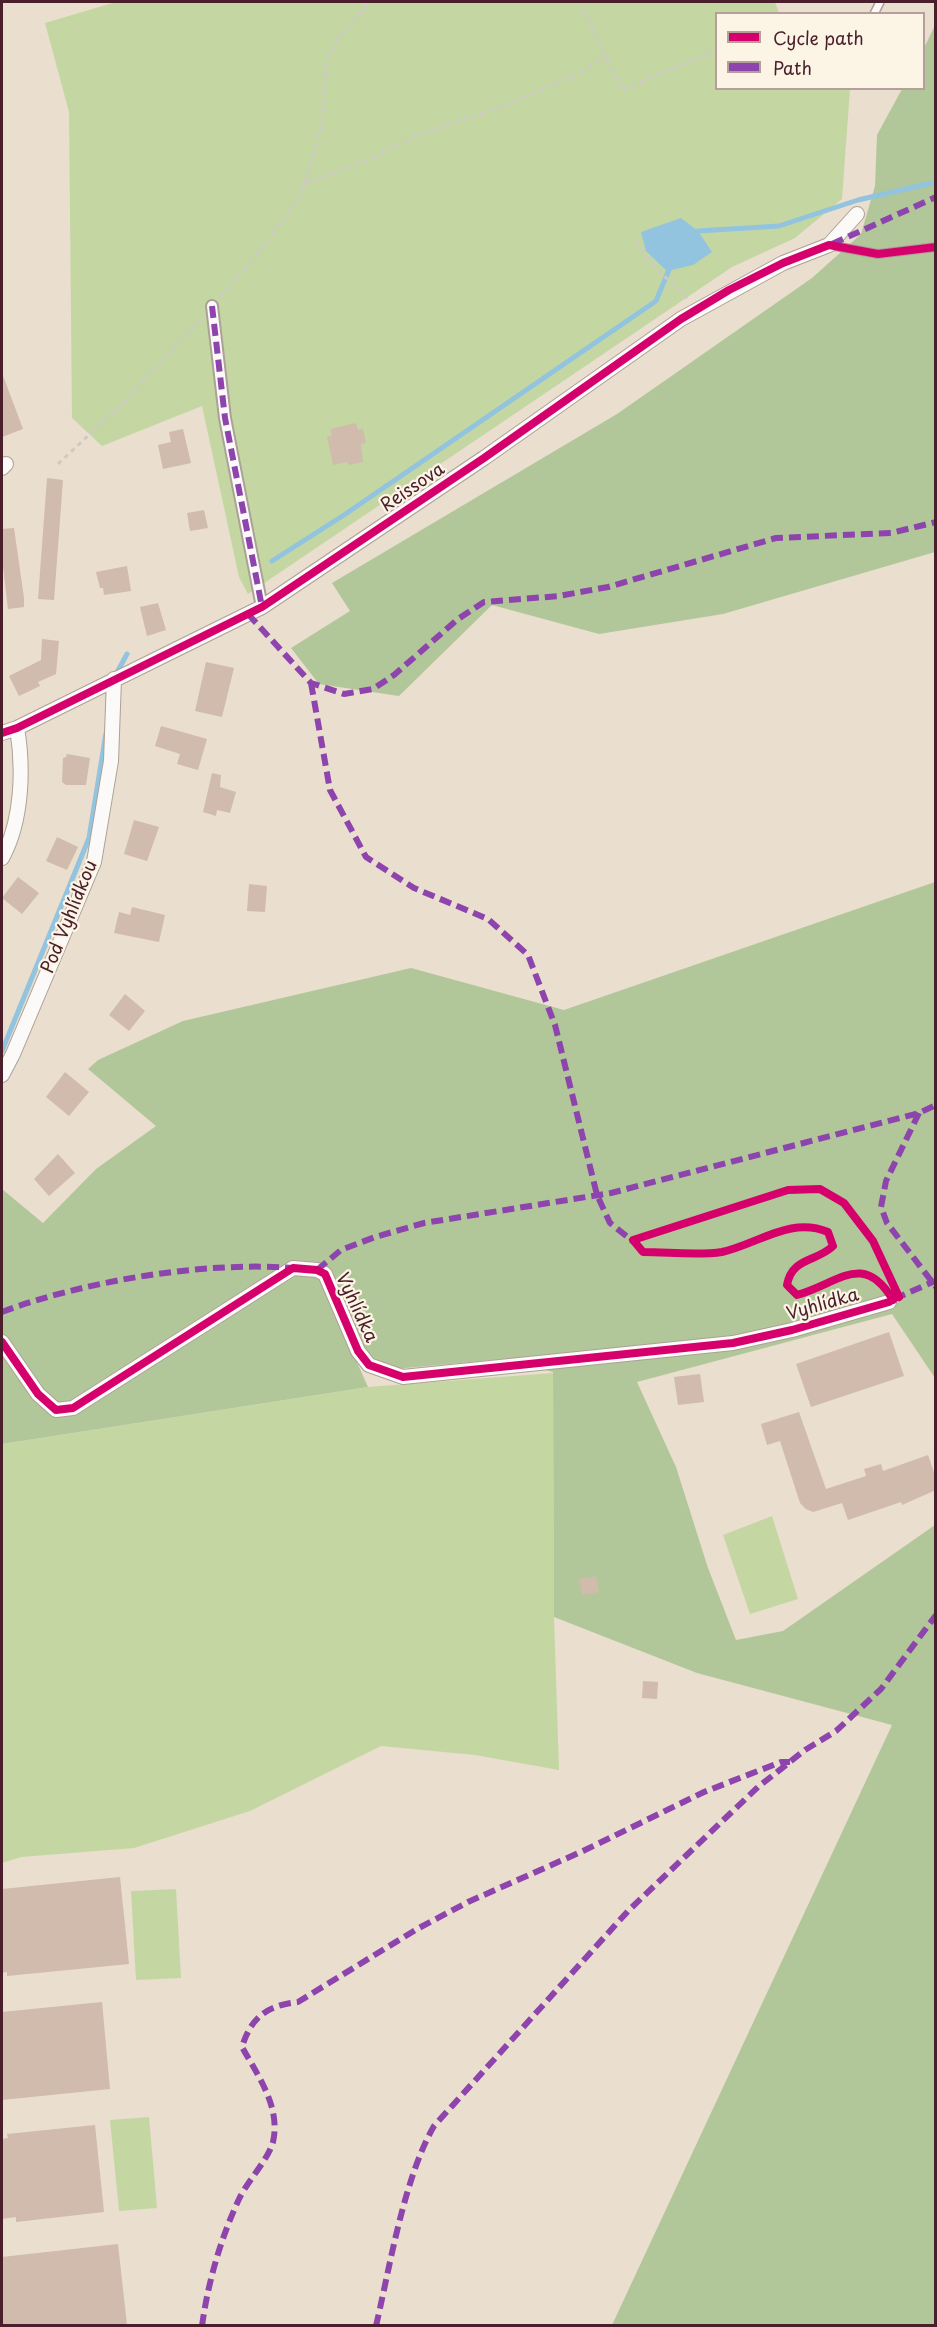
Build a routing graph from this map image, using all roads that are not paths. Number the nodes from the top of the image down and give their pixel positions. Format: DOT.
graph roads {
  1 [pos="857,214"];
  2 [pos="829,245"];
  3 [pos="936,248"];
  4 [pos="212,306"];
  5 [pos="262,607"];
  6 [pos="114,679"];
  7 [pos="17,728"];
  8 [pos="2,733"];
  9 [pos="2,858"];
  10 [pos="2,1075"];
  11 [pos="889,1302"];
  12 [pos="2,1342"];
  1 -- 2 [label="street, Reissova"];
  2 -- 3 [label="lane"];
  2 -- 5 [label="street, Reissova"];
  4 -- 5 [label="street"];
  5 -- 6 [label="street, Reissova"];
  6 -- 7 [label="street, Reissova"];
  6 -- 10 [label="street, Pod Vyhlídkou"];
  7 -- 8 [label="street, Reissova"];
  7 -- 9 [label="street"];
  11 -- 12 [label="street, Vyhlídka"];
}
